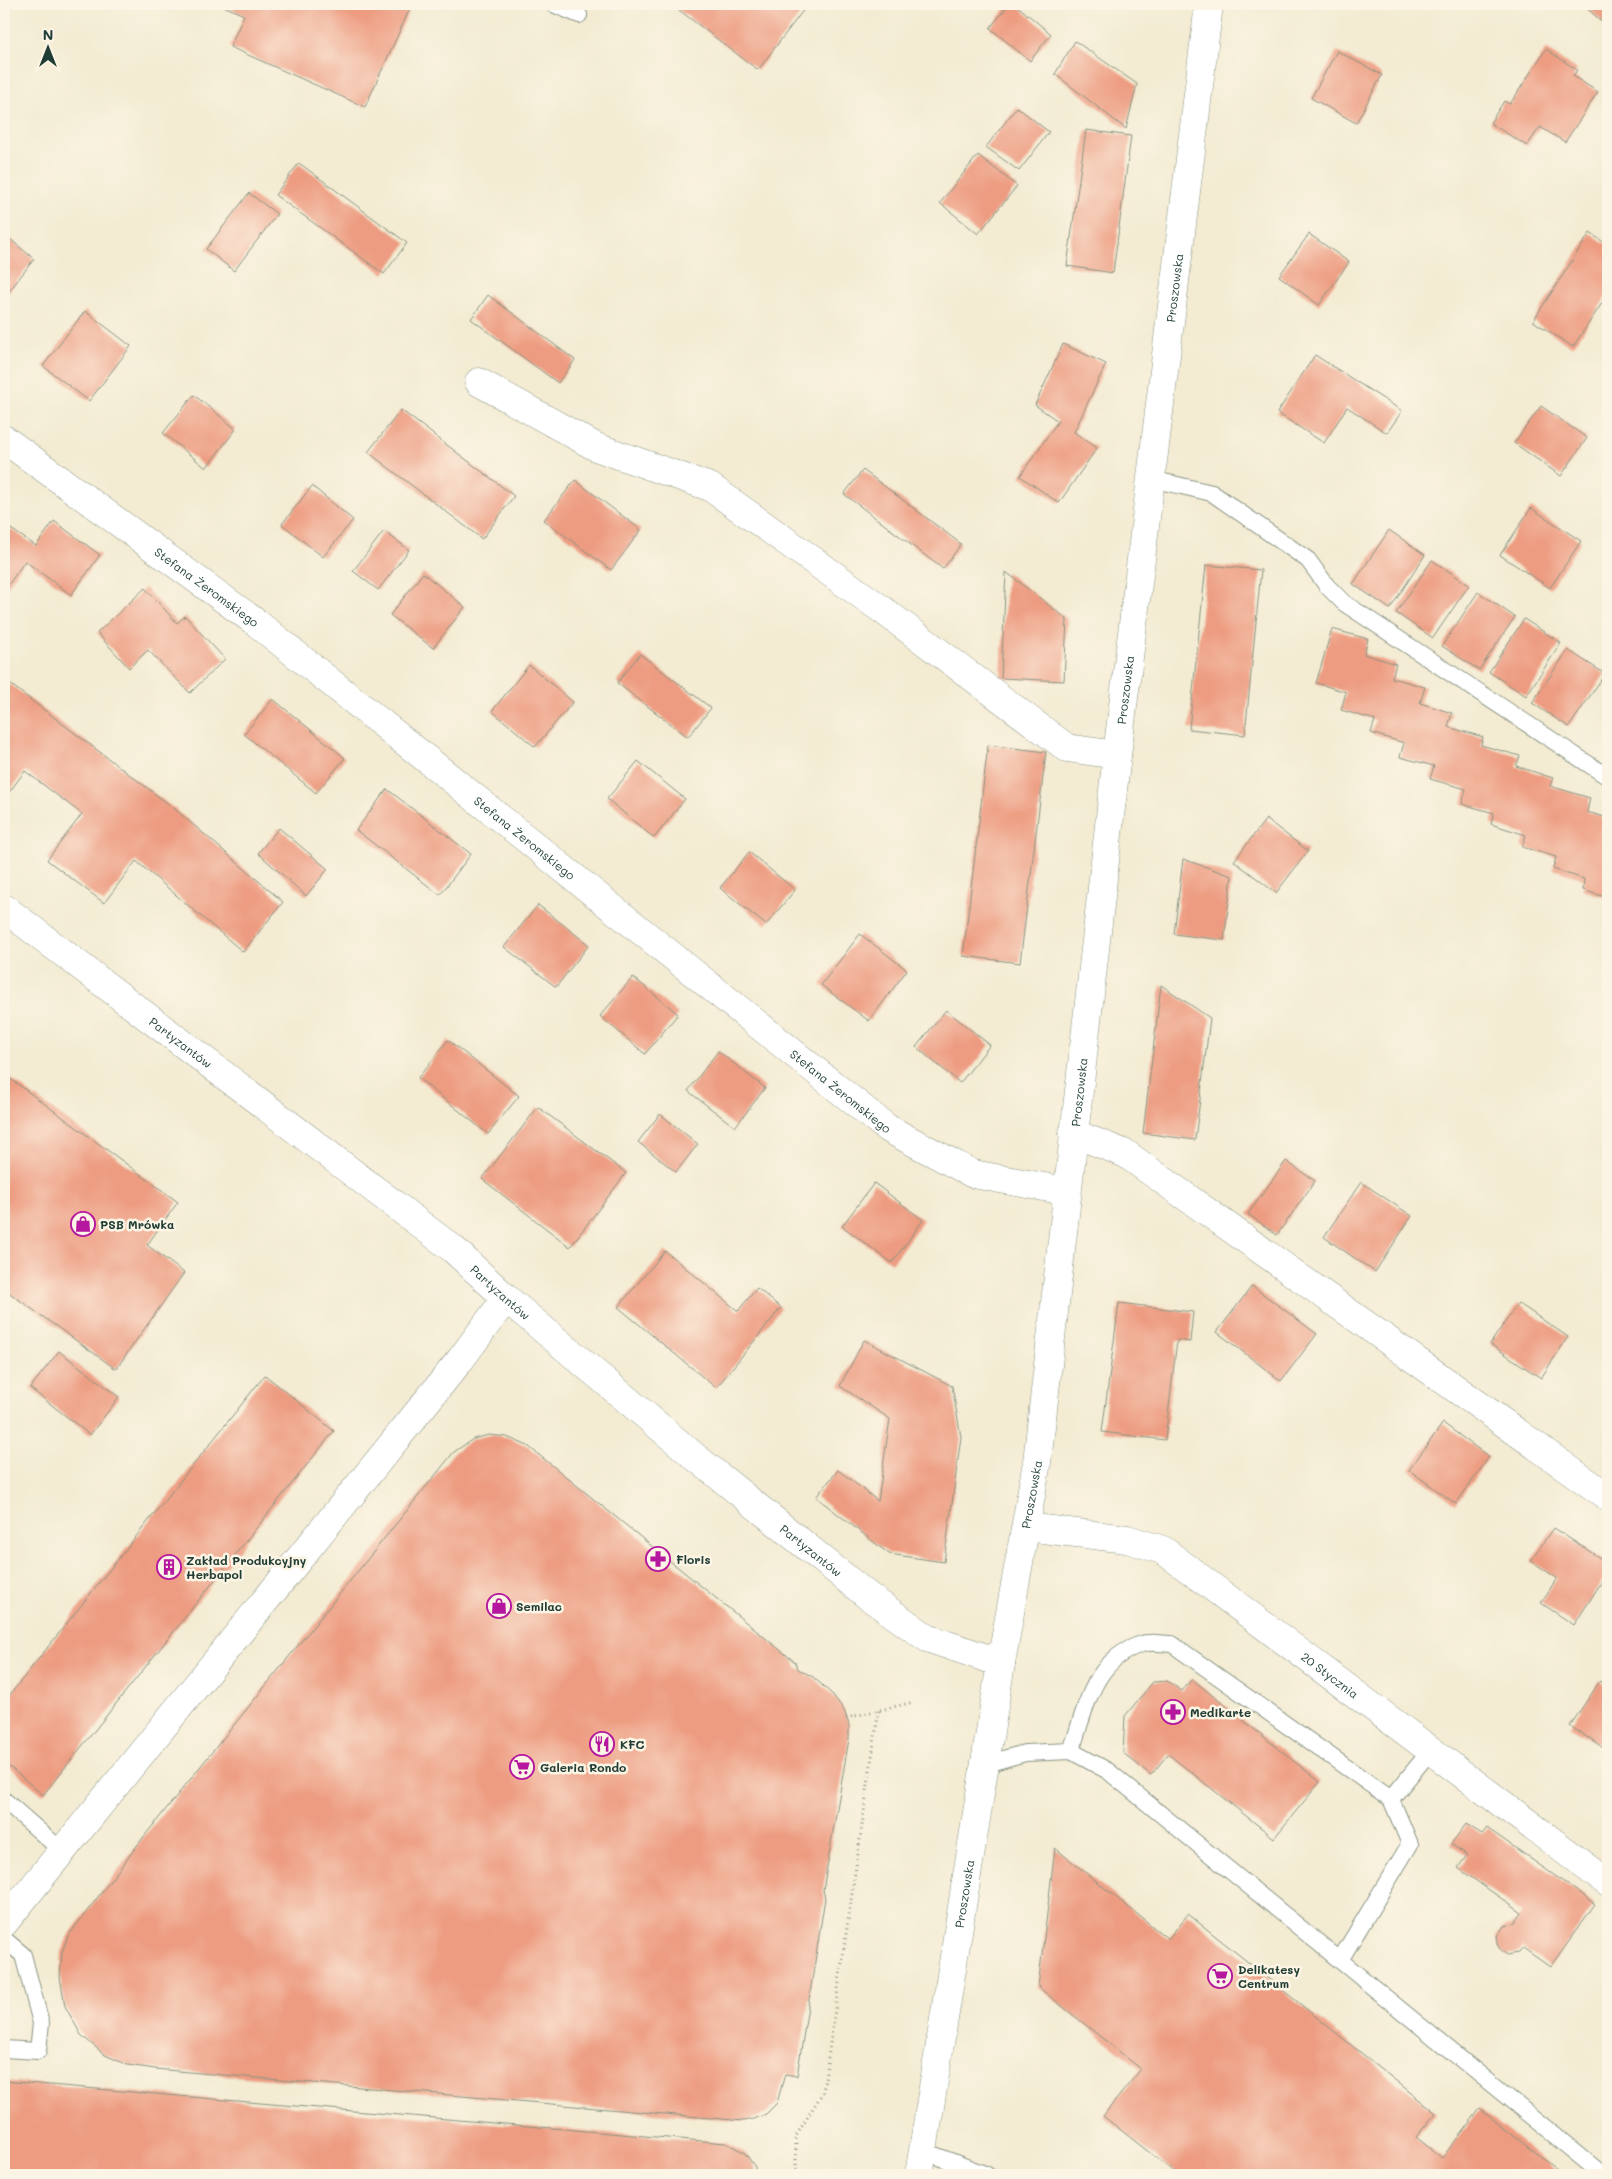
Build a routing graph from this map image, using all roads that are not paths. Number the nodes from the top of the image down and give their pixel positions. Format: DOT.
graph roads {
  1 [pos="553,4"];
  2 [pos="1209,4"];
  3 [pos="579,15"];
  4 [pos="479,382"];
  5 [pos="4,439"];
  6 [pos="1152,480"];
  7 [pos="1117,754"];
  8 [pos="1608,777"];
  9 [pos="4,908"];
  10 [pos="1073,1132"];
  11 [pos="1066,1190"];
  12 [pos="506,1298"];
  13 [pos="1608,1497"];
  14 [pos="1026,1527"];
  15 [pos="1001,1664"];
  16 [pos="1071,1751"];
  17 [pos="1430,1751"];
  18 [pos="986,1764"];
  19 [pos="1391,1799"];
  20 [pos="4,1800"];
  21 [pos="62,1851"];
  22 [pos="1608,1883"];
  23 [pos="4,1923"];
  24 [pos="4,1939"];
  25 [pos="1340,1960"];
  26 [pos="4,2049"];
  27 [pos="920,2163"];
  28 [pos="987,2175"];
  29 [pos="1603,2175"];
  1 -- 3 [label="lane"];
  2 -- 6 [label="street, Proszowska"];
  4 -- 7 [label="street"];
  5 -- 11 [label="street, Stefana Żeromskiego"];
  6 -- 7 [label="street, Proszowska"];
  6 -- 8 [label="lane"];
  7 -- 10 [label="street, Proszowska"];
  9 -- 12 [label="street, Partyzantów"];
  10 -- 11 [label="street, Proszowska"];
  10 -- 13 [label="street"];
  11 -- 14 [label="street, Proszowska"];
  12 -- 15 [label="street, Partyzantów"];
  12 -- 21 [label="street"];
  14 -- 15 [label="street, Proszowska"];
  14 -- 17 [label="street, 20 Stycznia"];
  15 -- 18 [label="street, Proszowska"];
  16 -- 18 [label="lane"];
  16 -- 19 [label="lane"];
  16 -- 25 [label="lane"];
  17 -- 19 [label="lane"];
  17 -- 22 [label="street, 20 Stycznia"];
  18 -- 27 [label="street, Proszowska"];
  19 -- 25 [label="lane"];
  20 -- 21 [label="lane"];
  21 -- 23 [label="street"];
  24 -- 26 [label="lane"];
  25 -- 29 [label="lane"];
  27 -- 28 [label="lane"];
}
